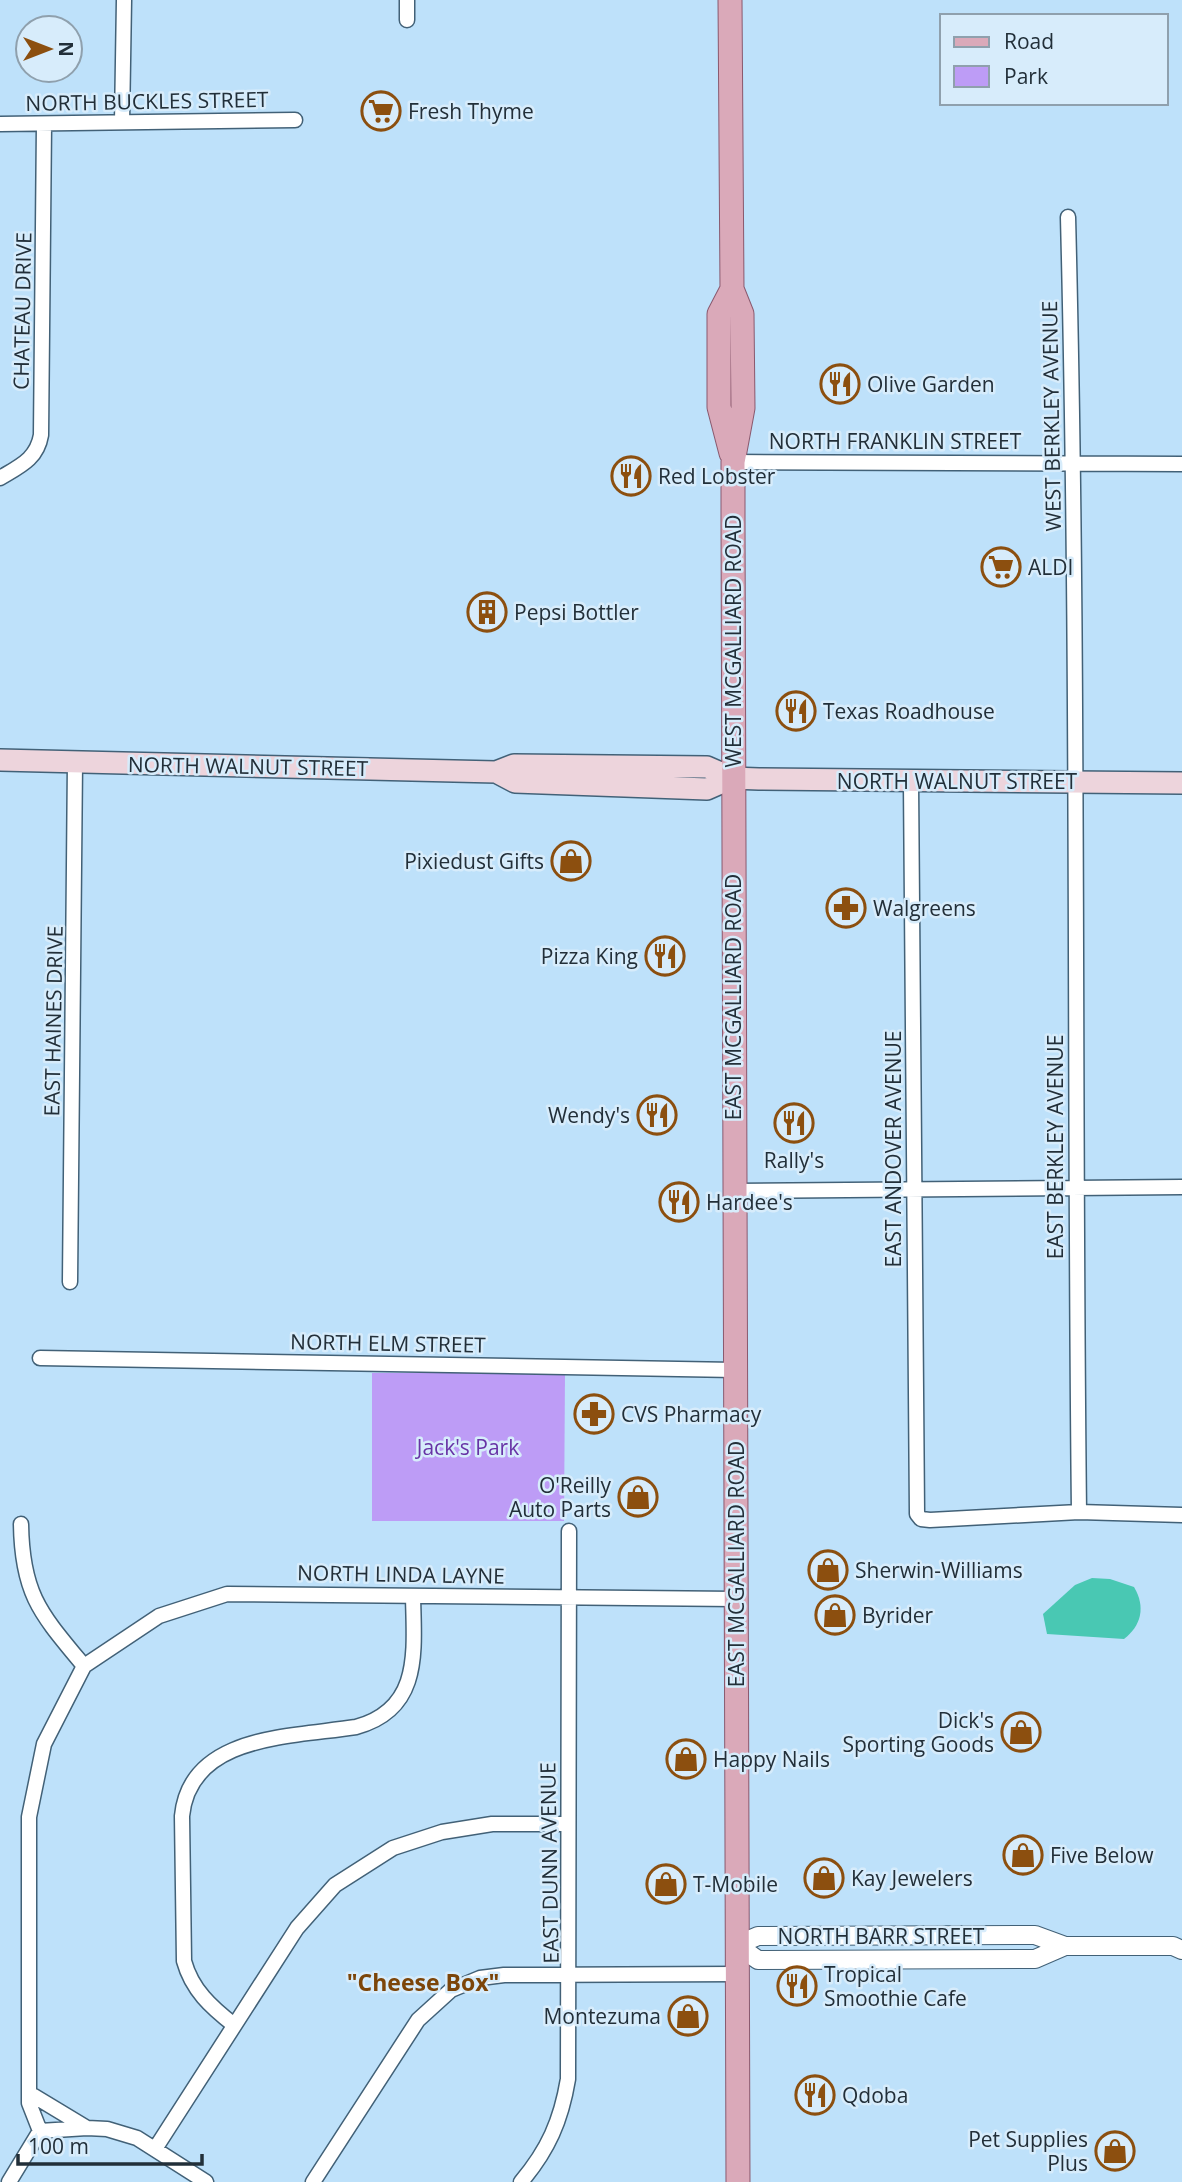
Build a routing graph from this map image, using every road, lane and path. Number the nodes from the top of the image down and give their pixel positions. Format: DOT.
graph roads {
  1 [pos="124,0"];
  2 [pos="407,0"];
  3 [pos="730,0"];
  4 [pos="407,20"];
  5 [pos="295,120"];
  6 [pos="122,122"];
  7 [pos="0,124"];
  8 [pos="44,124"];
  9 [pos="1068,217"];
  10 [pos="733,462"];
  11 [pos="1073,462"];
  12 [pos="1182,464"];
  13 [pos="0,478"];
  14 [pos="0,760"];
  15 [pos="75,762"];
  16 [pos="732,778"];
  17 [pos="911,783"];
  18 [pos="1077,783"];
  19 [pos="1182,783"];
  20 [pos="1182,1187"];
  21 [pos="1075,1188"];
  22 [pos="734,1191"];
  23 [pos="915,1192"];
  24 [pos="70,1282"];
  25 [pos="40,1358"];
  26 [pos="735,1370"];
  27 [pos="1079,1512"];
  28 [pos="1182,1516"];
  29 [pos="21,1524"];
  30 [pos="569,1531"];
  31 [pos="413,1596"];
  32 [pos="568,1598"];
  33 [pos="736,1599"];
  34 [pos="85,1666"];
  35 [pos="568,1824"];
  36 [pos="737,1945"];
  37 [pos="1179,1946"];
  38 [pos="737,1974"];
  39 [pos="571,1976"];
  40 [pos="234,2025"];
  41 [pos="29,2093"];
  42 [pos="87,2128"];
  43 [pos="40,2132"];
  44 [pos="155,2149"];
  45 [pos="9,2182"];
  46 [pos="206,2182"];
  47 [pos="313,2182"];
  48 [pos="521,2182"];
  49 [pos="738,2182"];
  1 -- 6 [label="street"];
  2 -- 4 [label="street"];
  3 -- 10 [label="main road, WEST MCGALLIARD ROAD"];
  5 -- 6 [label="street, NORTH BUCKLES STREET"];
  6 -- 8 [label="street, NORTH BUCKLES STREET"];
  7 -- 8 [label="street, NORTH BUCKLES STREET"];
  8 -- 13 [label="street, CHATEAU DRIVE"];
  9 -- 11 [label="street, WEST BERKLEY AVENUE"];
  10 -- 11 [label="street, NORTH FRANKLIN STREET"];
  10 -- 16 [label="main road, WEST MCGALLIARD ROAD"];
  11 -- 12 [label="street, NORTH FRANKLIN STREET"];
  11 -- 18 [label="street, WEST BERKLEY AVENUE"];
  14 -- 15 [label="main road, NORTH WALNUT STREET"];
  15 -- 16 [label="main road, NORTH WALNUT STREET"];
  15 -- 24 [label="street, EAST HAINES DRIVE"];
  16 -- 17 [label="main road, NORTH WALNUT STREET"];
  16 -- 22 [label="main road, EAST MCGALLIARD ROAD"];
  17 -- 18 [label="main road, NORTH WALNUT STREET"];
  17 -- 23 [label="street, EAST ANDOVER AVENUE"];
  18 -- 19 [label="main road, NORTH WALNUT STREET"];
  18 -- 21 [label="street, EAST BERKLEY AVENUE"];
  20 -- 21 [label="street"];
  21 -- 23 [label="street"];
  21 -- 27 [label="street, EAST BERKLEY AVENUE"];
  22 -- 23 [label="street"];
  22 -- 26 [label="main road, EAST MCGALLIARD ROAD"];
  23 -- 27 [label="street, EAST ANDOVER AVENUE"];
  25 -- 26 [label="street, NORTH ELM STREET"];
  26 -- 33 [label="main road, EAST MCGALLIARD ROAD"];
  27 -- 28 [label="street"];
  29 -- 34 [label="street"];
  30 -- 32 [label="street, EAST DUNN AVENUE"];
  31 -- 32 [label="street, NORTH LINDA LAYNE"];
  31 -- 34 [label="street, NORTH LINDA LAYNE"];
  31 -- 40 [label="street"];
  32 -- 33 [label="street, NORTH LINDA LAYNE"];
  32 -- 35 [label="street, EAST DUNN AVENUE"];
  33 -- 36 [label="main road, EAST MCGALLIARD ROAD"];
  34 -- 41 [label="street"];
  35 -- 39 [label="street, EAST DUNN AVENUE"];
  35 -- 40 [label="street"];
  36 -- 37 [label="street, NORTH BARR STREET"];
  36 -- 38 [label="main road, EAST MCGALLIARD ROAD"];
  38 -- 39 [label="street"];
  38 -- 49 [label="main road, EAST MCGALLIARD ROAD"];
  39 -- 47 [label="street"];
  39 -- 48 [label="street, EAST DUNN AVENUE"];
  40 -- 44 [label="street"];
  41 -- 42 [label="street"];
  41 -- 43 [label="street"];
  42 -- 43 [label="street"];
  42 -- 44 [label="street"];
  43 -- 45 [label="street"];
  44 -- 46 [label="street"];
}
